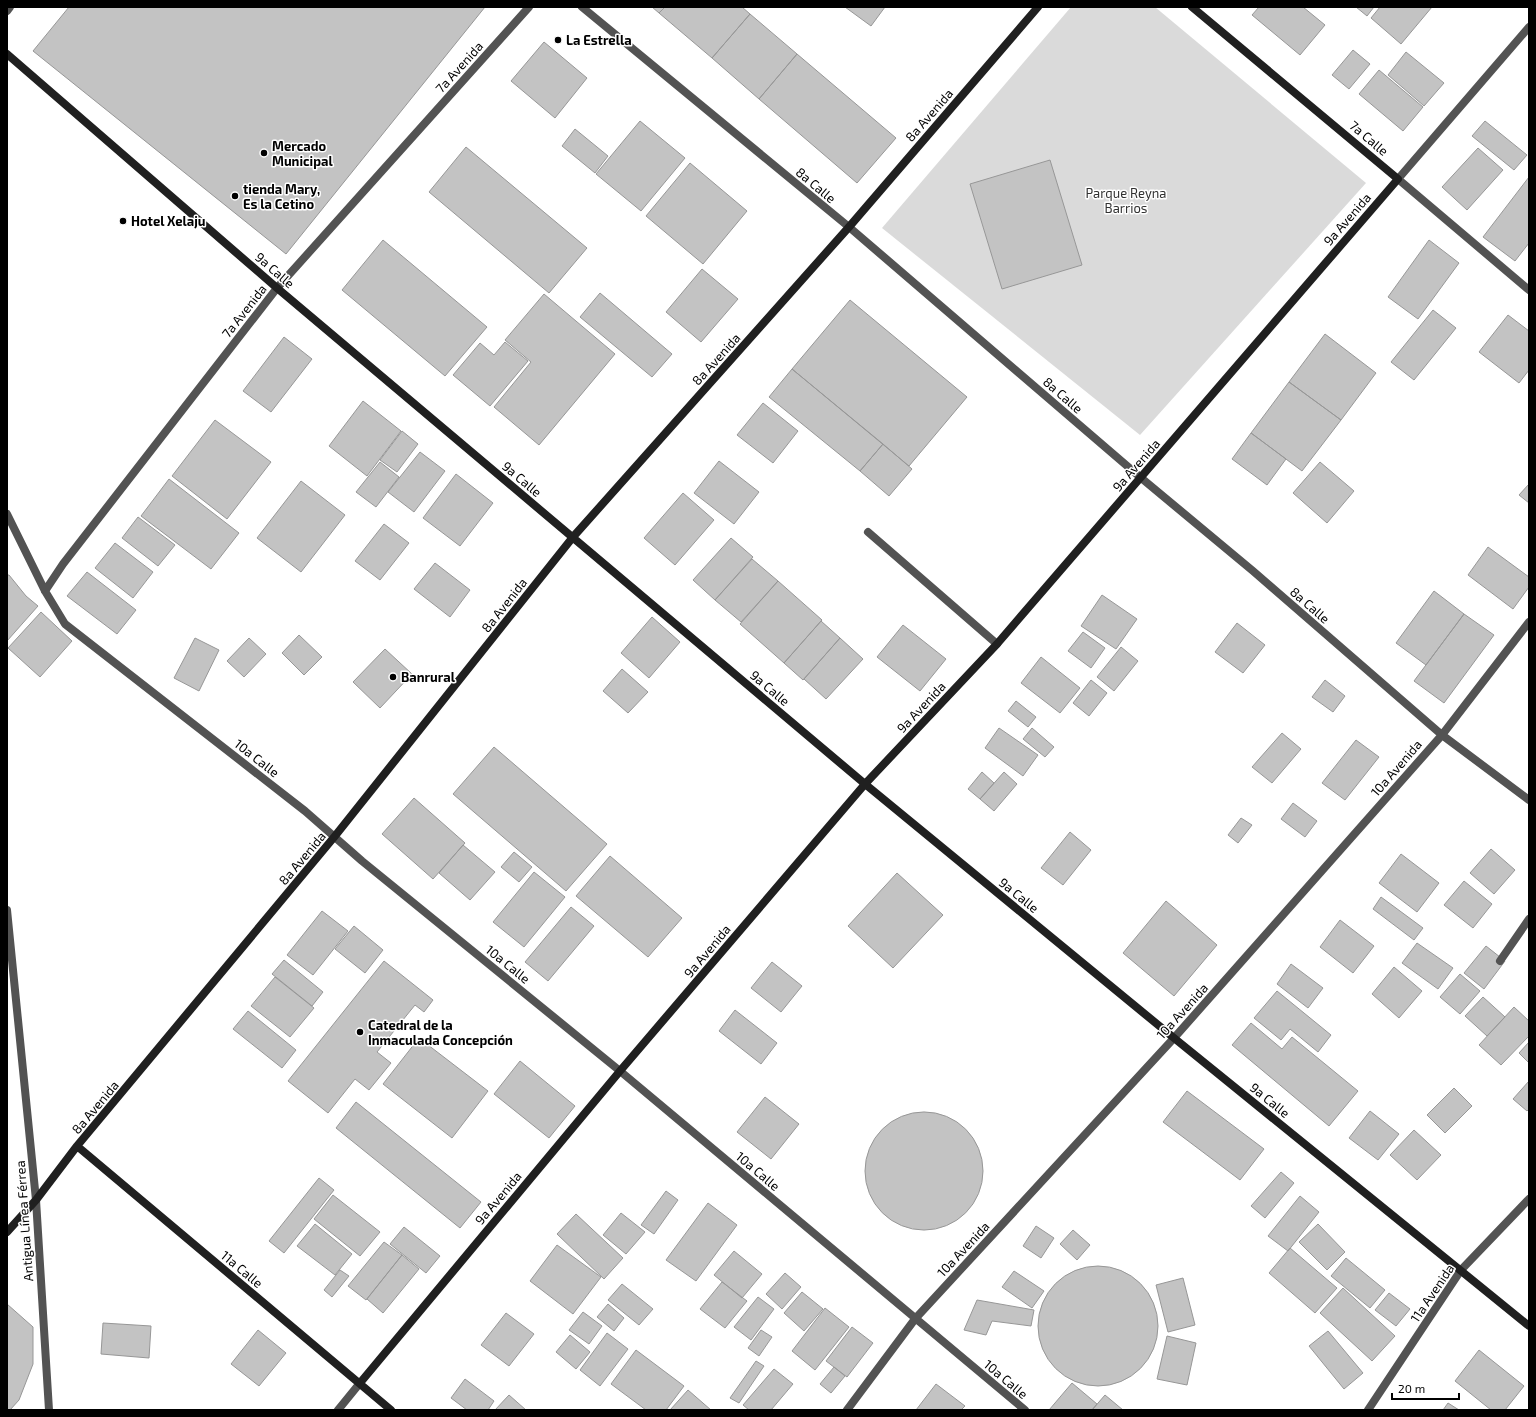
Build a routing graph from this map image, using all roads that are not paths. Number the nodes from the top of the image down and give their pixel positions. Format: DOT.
graph roads {
  1 [pos="10,7"];
  2 [pos="529,7"];
  3 [pos="582,7"];
  4 [pos="1038,7"];
  5 [pos="1192,7"];
  6 [pos="7,11"];
  7 [pos="1529,27"];
  8 [pos="7,54"];
  9 [pos="1398,178"];
  10 [pos="849,227"];
  11 [pos="277,288"];
  12 [pos="1529,290"];
  13 [pos="1140,477"];
  14 [pos="7,514"];
  15 [pos="868,532"];
  16 [pos="573,537"];
  17 [pos="45,591"];
  18 [pos="1529,622"];
  19 [pos="997,644"];
  20 [pos="1442,735"];
  21 [pos="865,784"];
  22 [pos="1529,800"];
  23 [pos="335,836"];
  24 [pos="7,910"];
  25 [pos="1529,919"];
  26 [pos="1500,961"];
  27 [pos="1174,1038"];
  28 [pos="620,1071"];
  29 [pos="77,1146"];
  30 [pos="1529,1199"];
  31 [pos="36,1200"];
  32 [pos="7,1232"];
  33 [pos="1461,1270"];
  34 [pos="915,1319"];
  35 [pos="1529,1326"];
  36 [pos="360,1383"];
  37 [pos="49,1410"];
  38 [pos="338,1410"];
  39 [pos="391,1410"];
  40 [pos="847,1410"];
  41 [pos="1025,1410"];
  42 [pos="1368,1410"];
  1 -- 6 [label="street"];
  2 -- 11 [label="street, 7a Avenida"];
  3 -- 10 [label="street, 8a Calle"];
  4 -- 10 [label="street, 8a Avenida"];
  5 -- 9 [label="street, 7a Calle"];
  7 -- 9 [label="street, 9a Avenida"];
  8 -- 11 [label="street, 9a Calle"];
  9 -- 12 [label="street, 7a Calle"];
  9 -- 13 [label="street, 9a Avenida"];
  10 -- 13 [label="street, 8a Calle"];
  10 -- 16 [label="street, 8a Avenida"];
  11 -- 16 [label="street, 9a Calle"];
  11 -- 17 [label="street, 7a Avenida"];
  13 -- 19 [label="street, 9a Avenida"];
  13 -- 20 [label="street, 8a Calle"];
  14 -- 17 [label="street, 10a Calle"];
  15 -- 19 [label="street"];
  16 -- 21 [label="street, 9a Calle"];
  16 -- 23 [label="street, 8a Avenida"];
  17 -- 23 [label="street, 10a Calle"];
  18 -- 20 [label="street, 10a Avenida"];
  19 -- 21 [label="street, 9a Avenida"];
  20 -- 22 [label="street, 8a Calle"];
  20 -- 27 [label="street, 10a Avenida"];
  21 -- 27 [label="street, 9a Calle"];
  21 -- 28 [label="street, 9a Avenida"];
  23 -- 28 [label="street, 10a Calle"];
  23 -- 29 [label="street, 8a Avenida"];
  24 -- 31 [label="street, Antigua Línea Férrea"];
  25 -- 26 [label="street"];
  27 -- 33 [label="street, 9a Calle"];
  27 -- 34 [label="street, 10a Avenida"];
  28 -- 34 [label="street, 10a Calle"];
  28 -- 36 [label="street, 9a Avenida"];
  29 -- 31 [label="street, 8a Avenida"];
  29 -- 36 [label="street, 11a Calle"];
  30 -- 33 [label="street, 11a Avenida"];
  31 -- 32 [label="street, 8a Avenida"];
  31 -- 37 [label="street, Antigua Línea Férrea"];
  33 -- 35 [label="street, 9a Calle"];
  33 -- 42 [label="street, 11a Avenida"];
  34 -- 40 [label="street, 10a Avenida"];
  34 -- 41 [label="street, 10a Calle"];
  36 -- 38 [label="street, 9a Avenida"];
  36 -- 39 [label="street, 11a Calle"];
}
